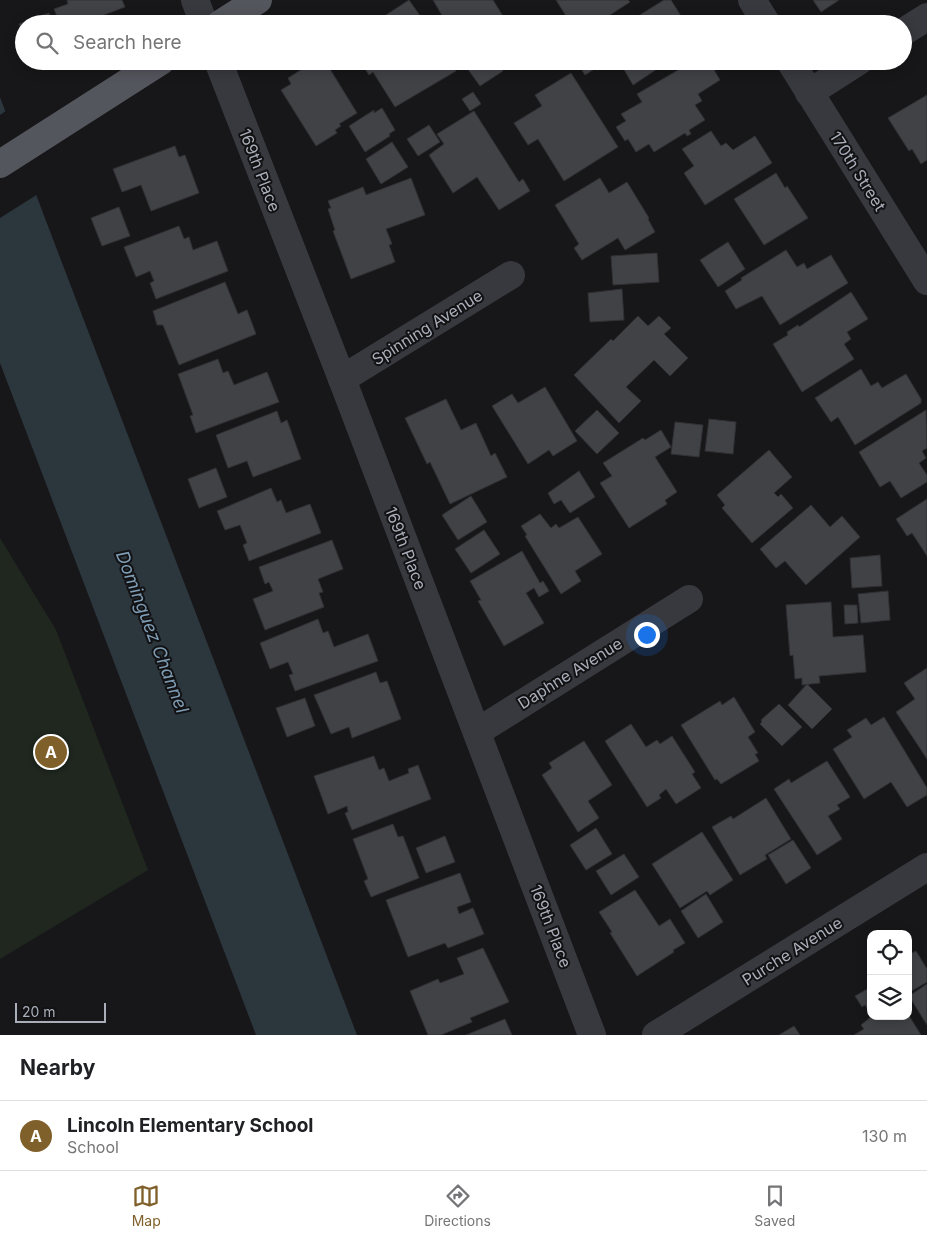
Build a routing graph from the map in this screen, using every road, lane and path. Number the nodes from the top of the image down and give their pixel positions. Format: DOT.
graph roads {
  1 [pos="195,0"];
  2 [pos="258,0"];
  3 [pos="752,0"];
  4 [pos="201,15"];
  5 [pos="234,15"];
  6 [pos="761,15"];
  7 [pos="927,17"];
  8 [pos="912,26"];
  9 [pos="146,70"];
  10 [pos="222,70"];
  11 [pos="795,70"];
  12 [pos="844,70"];
  13 [pos="809,93"];
  14 [pos="0,164"];
  15 [pos="511,274"];
  16 [pos="927,281"];
  17 [pos="342,379"];
  18 [pos="689,599"];
  19 [pos="477,732"];
  20 [pos="927,867"];
  21 [pos="592,1035"];
  22 [pos="656,1035"];
  1 -- 4 [label="street"];
  2 -- 5 [label="main road"];
  3 -- 6 [label="street"];
  7 -- 8 [label="street"];
  9 -- 14 [label="main road"];
  10 -- 17 [label="street, 169th Place"];
  11 -- 13 [label="street, 170th Street"];
  12 -- 13 [label="street"];
  13 -- 16 [label="street, 170th Street"];
  15 -- 17 [label="street, Spinning Avenue"];
  17 -- 19 [label="street, 169th Place"];
  18 -- 19 [label="street, Daphne Avenue"];
  19 -- 21 [label="street, 169th Place"];
  20 -- 22 [label="street, Purche Avenue"];
}
